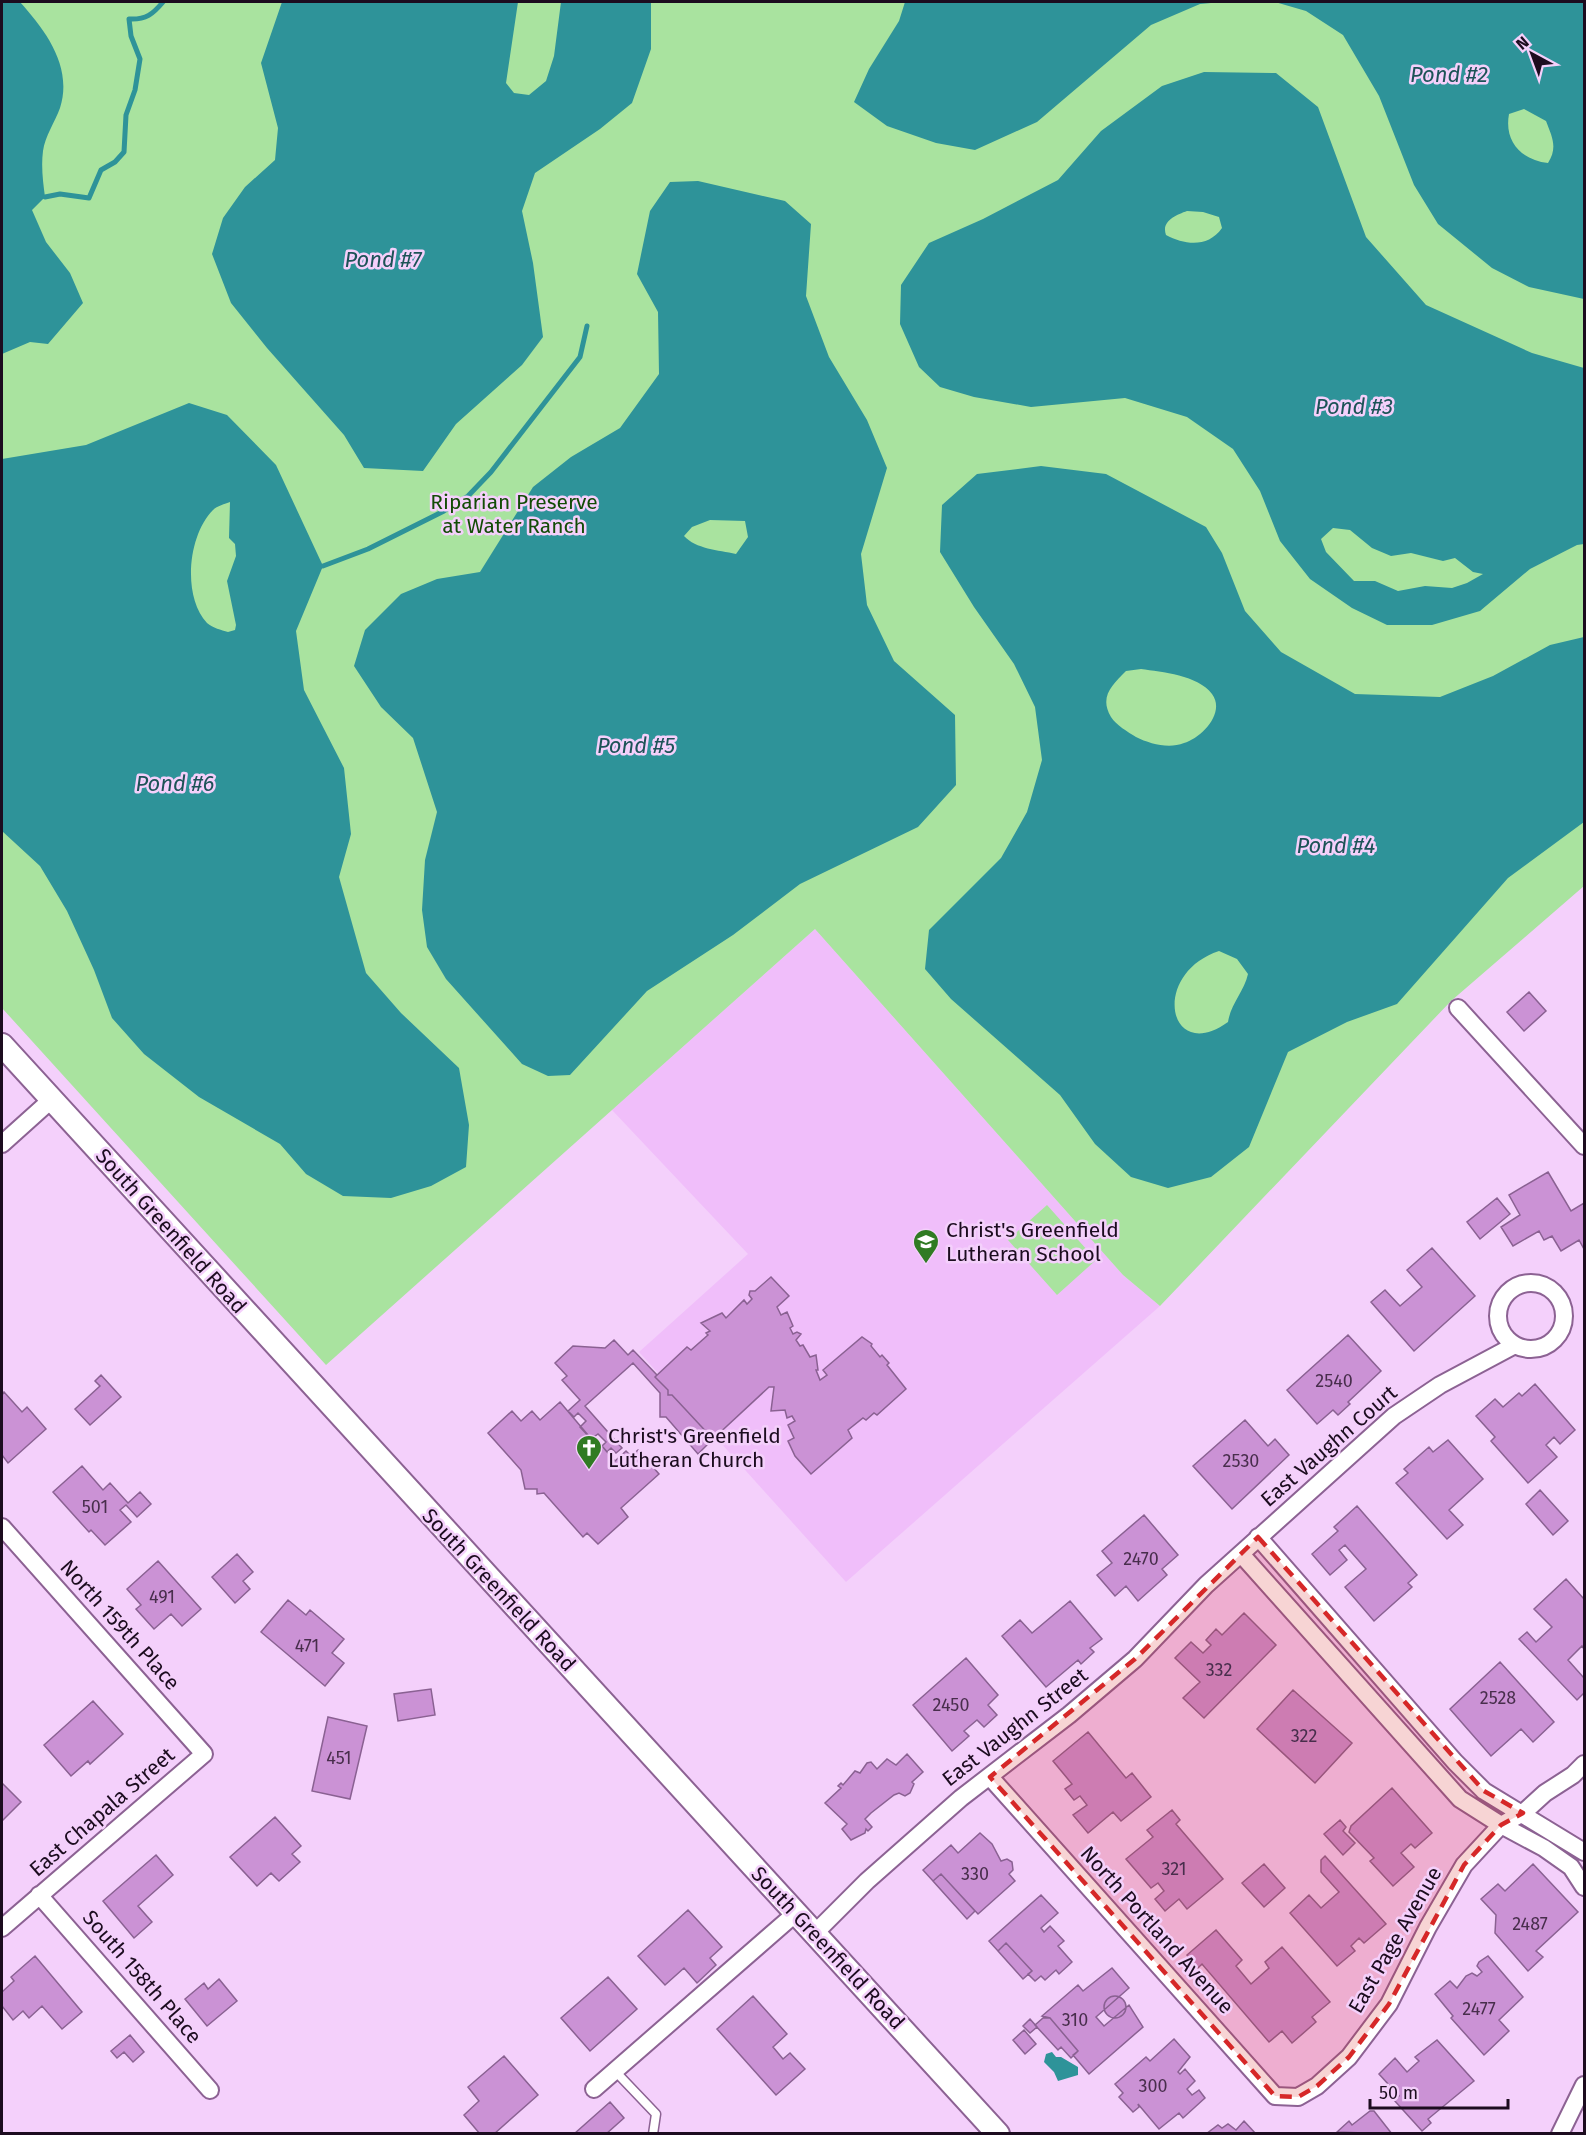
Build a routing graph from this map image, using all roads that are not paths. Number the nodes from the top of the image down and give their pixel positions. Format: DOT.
graph roads {
  1 [pos="1458,1008"];
  2 [pos="2,1045"];
  3 [pos="51,1100"];
  4 [pos="2,1144"];
  5 [pos="1584,1146"];
  6 [pos="1515,1345"];
  7 [pos="2,1527"];
  8 [pos="1258,1537"];
  9 [pos="1241,1554"];
  10 [pos="1368,1664"];
  11 [pos="1352,1678"];
  12 [pos="204,1754"];
  13 [pos="1584,1764"];
  14 [pos="990,1777"];
  15 [pos="1523,1813"];
  16 [pos="1501,1825"];
  17 [pos="1584,1852"];
  18 [pos="1584,1887"];
  19 [pos="39,1895"];
  20 [pos="796,1913"];
  21 [pos="2,1928"];
  22 [pos="815,1933"];
  23 [pos="615,2071"];
  24 [pos="1584,2085"];
  25 [pos="594,2089"];
  26 [pos="210,2090"];
  27 [pos="1298,2097"];
  28 [pos="653,2133"];
  29 [pos="998,2133"];
  30 [pos="1560,2133"];
  1 -- 5 [label="street"];
  2 -- 3 [label="main road, South Greenfield Road"];
  3 -- 4 [label="street"];
  3 -- 20 [label="main road, South Greenfield Road"];
  6 -- 6 [label="street, East Vaughn Court"];
  6 -- 8 [label="street, East Vaughn Court"];
  7 -- 12 [label="street, North 159th Place"];
  8 -- 9 [label="street, East Vaughn Court"];
  8 -- 10 [label="street"];
  9 -- 11 [label="street"];
  9 -- 14 [label="street, East Vaughn Street"];
  10 -- 11 [label="street"];
  10 -- 15 [label="street"];
  11 -- 16 [label="street"];
  12 -- 19 [label="street, East Chapala Street"];
  13 -- 15 [label="street, East Page Avenue"];
  14 -- 22 [label="street, East Vaughn Street"];
  14 -- 27 [label="street, North Portland Avenue"];
  15 -- 16 [label="street, East Page Avenue"];
  15 -- 17 [label="street"];
  16 -- 18 [label="street"];
  16 -- 27 [label="street, East Page Avenue"];
  19 -- 21 [label="street, East Chapala Street"];
  19 -- 26 [label="street, South 158th Place"];
  20 -- 22 [label="main road, South Greenfield Road"];
  20 -- 23 [label="street"];
  22 -- 29 [label="main road, South Greenfield Road"];
  23 -- 25 [label="street"];
  23 -- 28 [label="lane"];
  24 -- 30 [label="street"];
}
